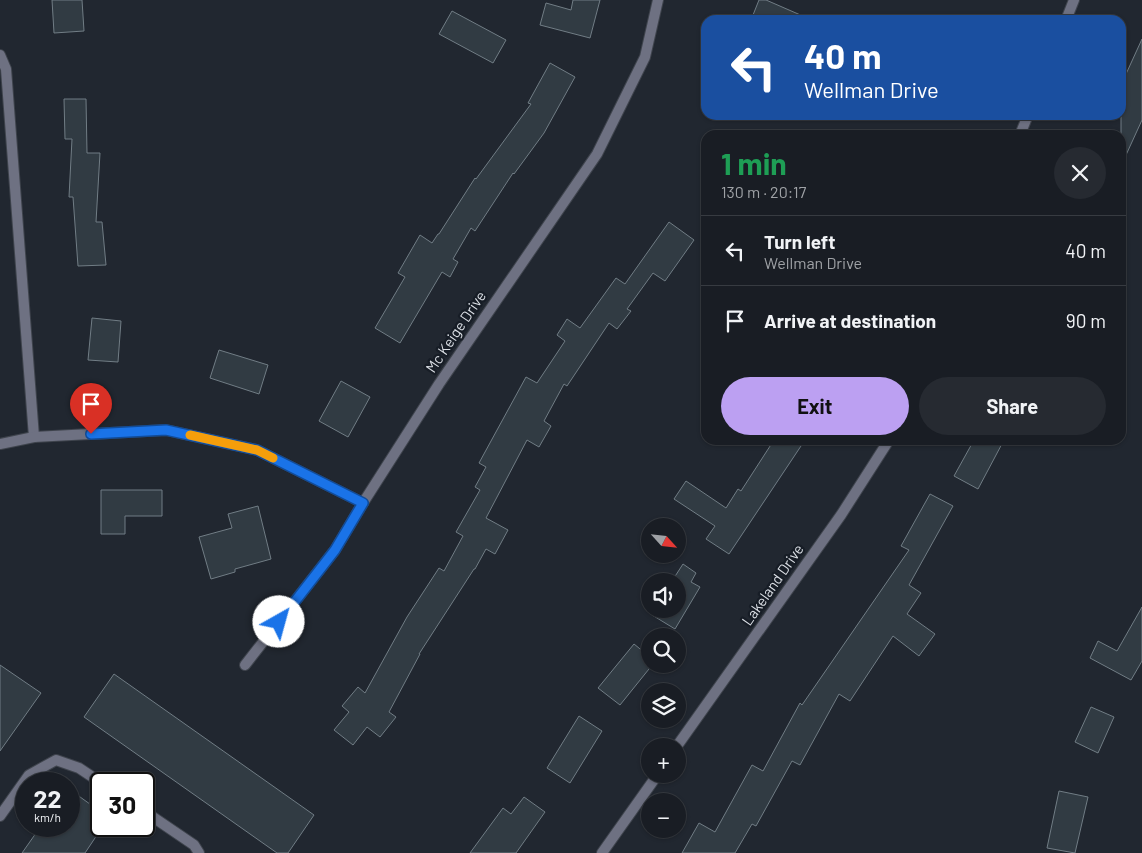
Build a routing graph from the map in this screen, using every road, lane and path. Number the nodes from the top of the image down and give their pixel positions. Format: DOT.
graph roads {
  1 [pos="658,0"];
  2 [pos="1074,0"];
  3 [pos="1068,15"];
  4 [pos="0,55"];
  5 [pos="34,437"];
  6 [pos="0,444"];
  7 [pos="886,445"];
  8 [pos="363,503"];
  9 [pos="245,665"];
  10 [pos="683,738"];
  11 [pos="90,775"];
  12 [pos="652,783"];
  13 [pos="0,816"];
  14 [pos="155,818"];
  15 [pos="198,853"];
  16 [pos="602,853"];
  1 -- 8 [label="street, Mc Keige Drive"];
  2 -- 3 [label="street"];
  4 -- 5 [label="street"];
  5 -- 6 [label="street"];
  5 -- 8 [label="street"];
  7 -- 10 [label="street, Lakeland Drive"];
  8 -- 9 [label="street, Mc Keige Drive"];
  11 -- 13 [label="street"];
  12 -- 16 [label="street"];
  14 -- 15 [label="street"];
}
